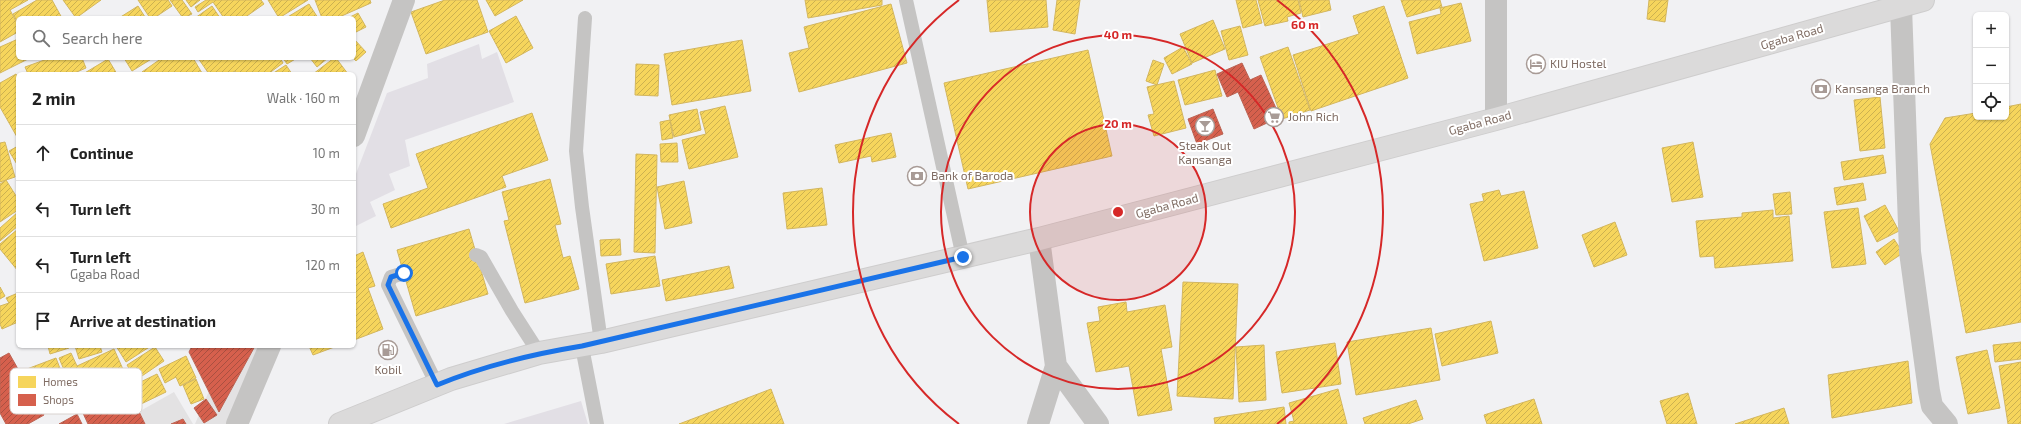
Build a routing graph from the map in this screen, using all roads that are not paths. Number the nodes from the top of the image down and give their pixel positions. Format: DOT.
graph roads {
  1 [pos="404,0"];
  2 [pos="906,0"];
  3 [pos="1496,0"];
  4 [pos="1924,0"];
  5 [pos="1901,6"];
  6 [pos="585,18"];
  7 [pos="1496,119"];
  8 [pos="356,131"];
  9 [pos="1040,240"];
  10 [pos="476,255"];
  11 [pos="963,257"];
  12 [pos="404,273"];
  13 [pos="591,344"];
  14 [pos="269,348"];
  15 [pos="539,353"];
  16 [pos="1056,366"];
  17 [pos="437,385"];
  18 [pos="237,424"];
  19 [pos="340,424"];
  20 [pos="596,424"];
  21 [pos="1038,424"];
  22 [pos="1098,424"];
  23 [pos="1947,424"];
  1 -- 8 [label="street"];
  2 -- 11 [label="lane"];
  3 -- 7 [label="street"];
  4 -- 5 [label="main road, Ggaba Road"];
  5 -- 7 [label="main road, Ggaba Road"];
  5 -- 23 [label="street"];
  6 -- 13 [label="lane"];
  7 -- 9 [label="main road, Ggaba Road"];
  9 -- 11 [label="main road, Ggaba Road"];
  9 -- 16 [label="street"];
  10 -- 15 [label="lane"];
  11 -- 13 [label="main road, Ggaba Road"];
  12 -- 17 [label="lane"];
  13 -- 15 [label="main road, Ggaba Road"];
  13 -- 20 [label="lane"];
  14 -- 18 [label="street"];
  15 -- 17 [label="main road, Ggaba Road"];
  16 -- 21 [label="street"];
  16 -- 22 [label="street"];
  17 -- 19 [label="main road, Ggaba Road"];
}
